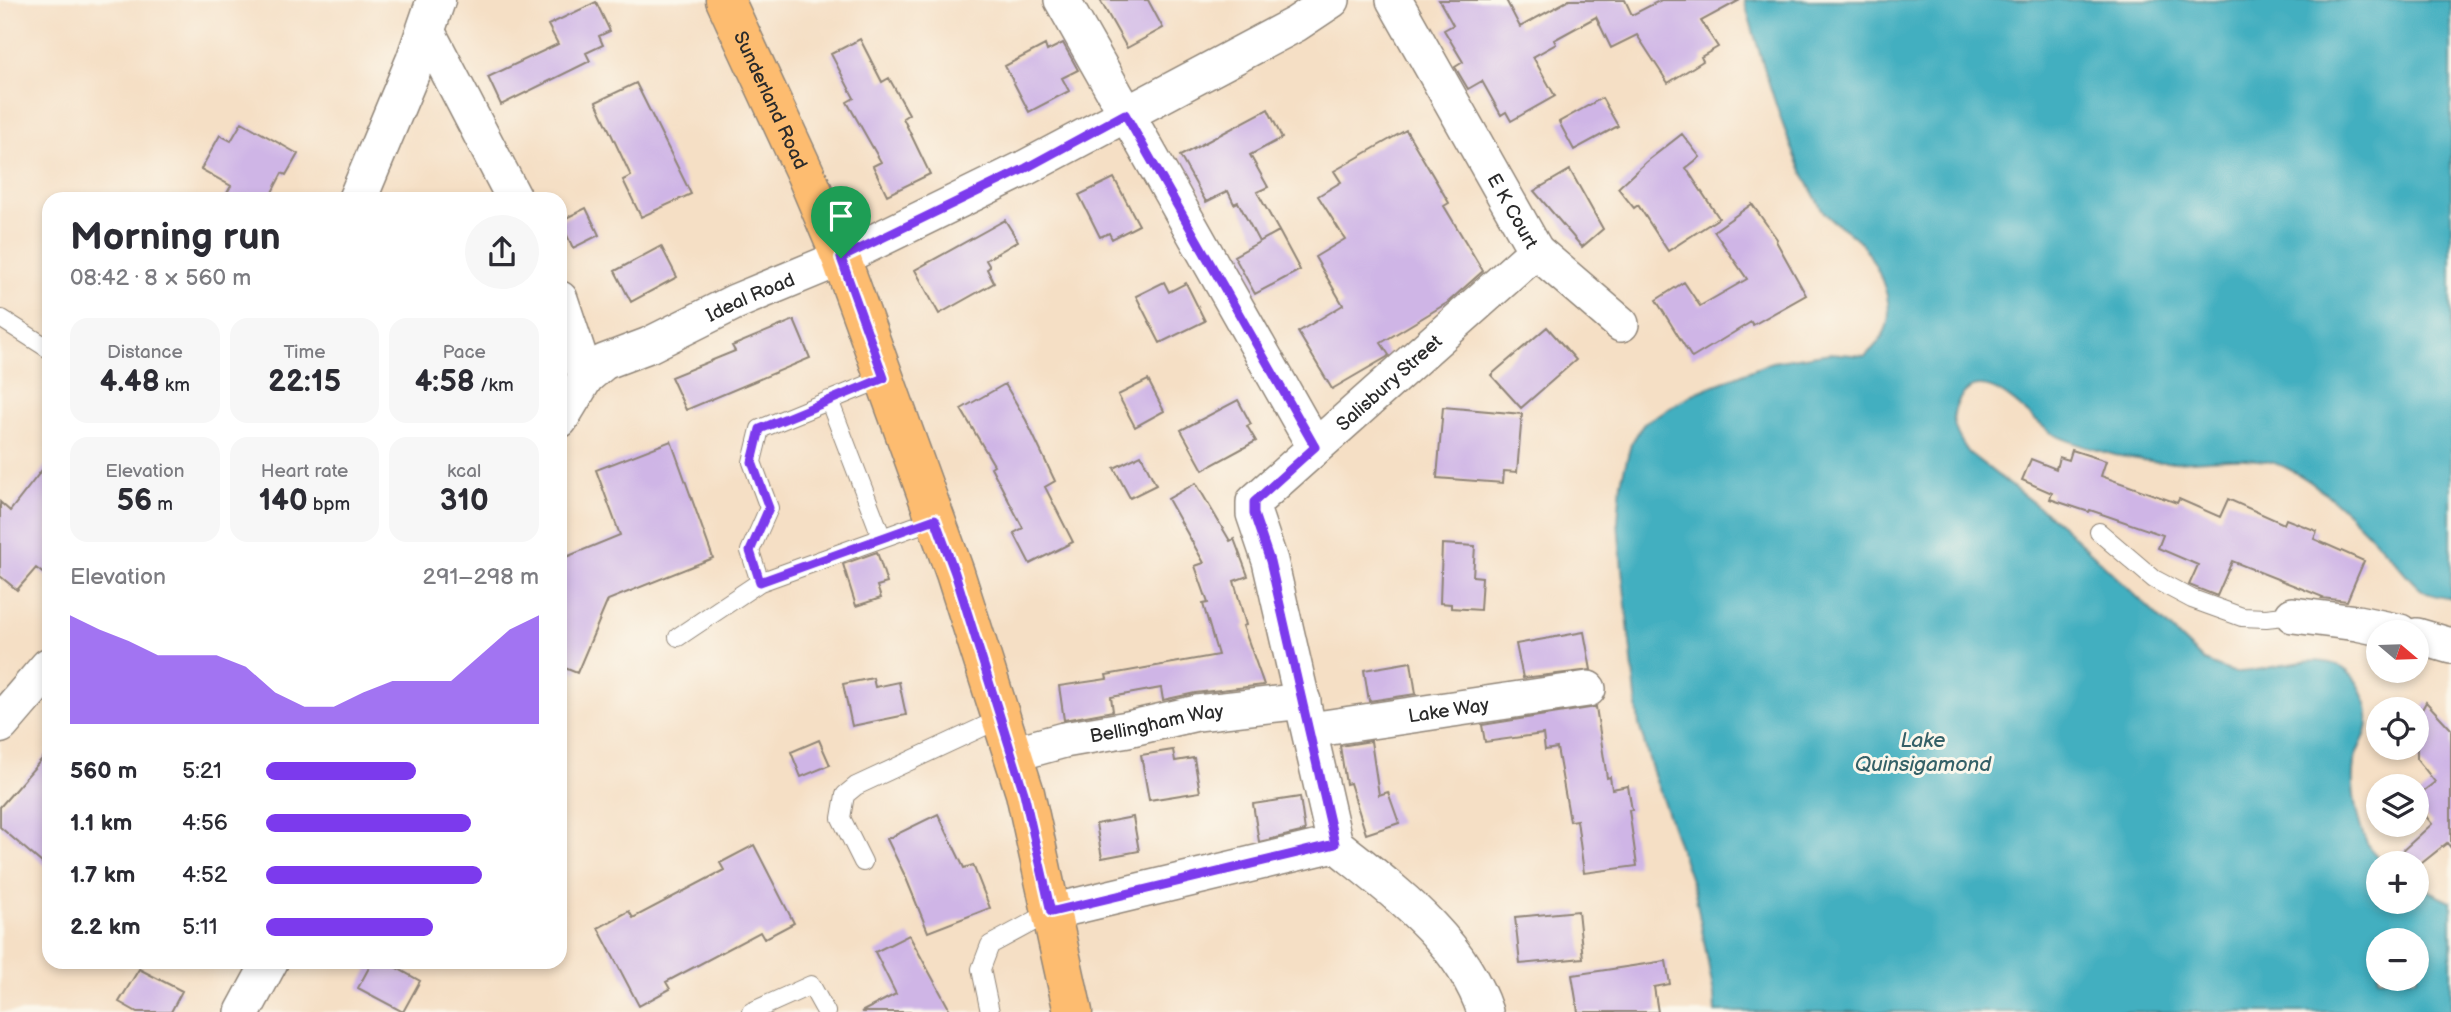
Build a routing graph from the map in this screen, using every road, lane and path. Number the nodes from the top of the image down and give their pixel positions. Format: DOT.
graph roads {
  1 [pos="725,0"];
  2 [pos="1062,0"];
  3 [pos="1332,0"];
  4 [pos="1394,0"];
  5 [pos="431,14"];
  6 [pos="1125,114"];
  7 [pos="360,192"];
  8 [pos="511,192"];
  9 [pos="1536,251"];
  10 [pos="841,258"];
  11 [pos="2,319"];
  12 [pos="567,320"];
  13 [pos="1621,324"];
  14 [pos="42,345"];
  15 [pos="586,377"];
  16 [pos="884,378"];
  17 [pos="829,400"];
  18 [pos="567,408"];
  19 [pos="1315,447"];
  20 [pos="935,519"];
  21 [pos="2099,532"];
  22 [pos="882,538"];
  23 [pos="760,582"];
  24 [pos="2293,615"];
  25 [pos="2366,625"];
  26 [pos="678,637"];
  27 [pos="2429,640"];
  28 [pos="2451,646"];
  29 [pos="42,675"];
  30 [pos="1588,689"];
  31 [pos="1306,716"];
  32 [pos="1002,718"];
  33 [pos="0,724"];
  34 [pos="1013,754"];
  35 [pos="1335,844"];
  36 [pos="863,862"];
  37 [pos="1051,912"];
  38 [pos="266,969"];
  39 [pos="243,1012"];
  40 [pos="751,1012"];
  41 [pos="826,1012"];
  42 [pos="990,1012"];
  43 [pos="1073,1012"];
  44 [pos="1485,1012"];
  1 -- 10 [label="main road, Sunderland Road"];
  2 -- 6 [label="street"];
  3 -- 6 [label="street, Ideal Road"];
  4 -- 9 [label="street, E K Court"];
  5 -- 7 [label="street"];
  5 -- 8 [label="street"];
  6 -- 10 [label="street, Ideal Road"];
  6 -- 19 [label="street"];
  9 -- 13 [label="street, E K Court"];
  9 -- 19 [label="street, Salisbury Street"];
  10 -- 15 [label="street, Ideal Road"];
  10 -- 16 [label="main road, Sunderland Road"];
  11 -- 14 [label="lane"];
  12 -- 15 [label="street"];
  15 -- 18 [label="street, Ideal Road"];
  16 -- 17 [label="lane"];
  16 -- 20 [label="main road, Sunderland Road"];
  17 -- 22 [label="lane"];
  17 -- 23 [label="lane"];
  19 -- 31 [label="street, Salisbury Street"];
  20 -- 22 [label="lane"];
  20 -- 32 [label="main road, Sunderland Road"];
  21 -- 24 [label="lane"];
  22 -- 23 [label="lane"];
  23 -- 26 [label="lane"];
  24 -- 25 [label="street"];
  27 -- 28 [label="street"];
  29 -- 33 [label="street"];
  30 -- 31 [label="street, Lake Way"];
  31 -- 34 [label="street, Bellingham Way"];
  31 -- 35 [label="street, Salisbury Street"];
  32 -- 34 [label="main road, Sunderland Road"];
  32 -- 36 [label="lane"];
  34 -- 37 [label="main road, Sunderland Road"];
  35 -- 37 [label="street"];
  35 -- 44 [label="street"];
  37 -- 42 [label="lane"];
  37 -- 43 [label="main road, Sunderland Road"];
  38 -- 39 [label="street"];
  40 -- 41 [label="lane"];
}
